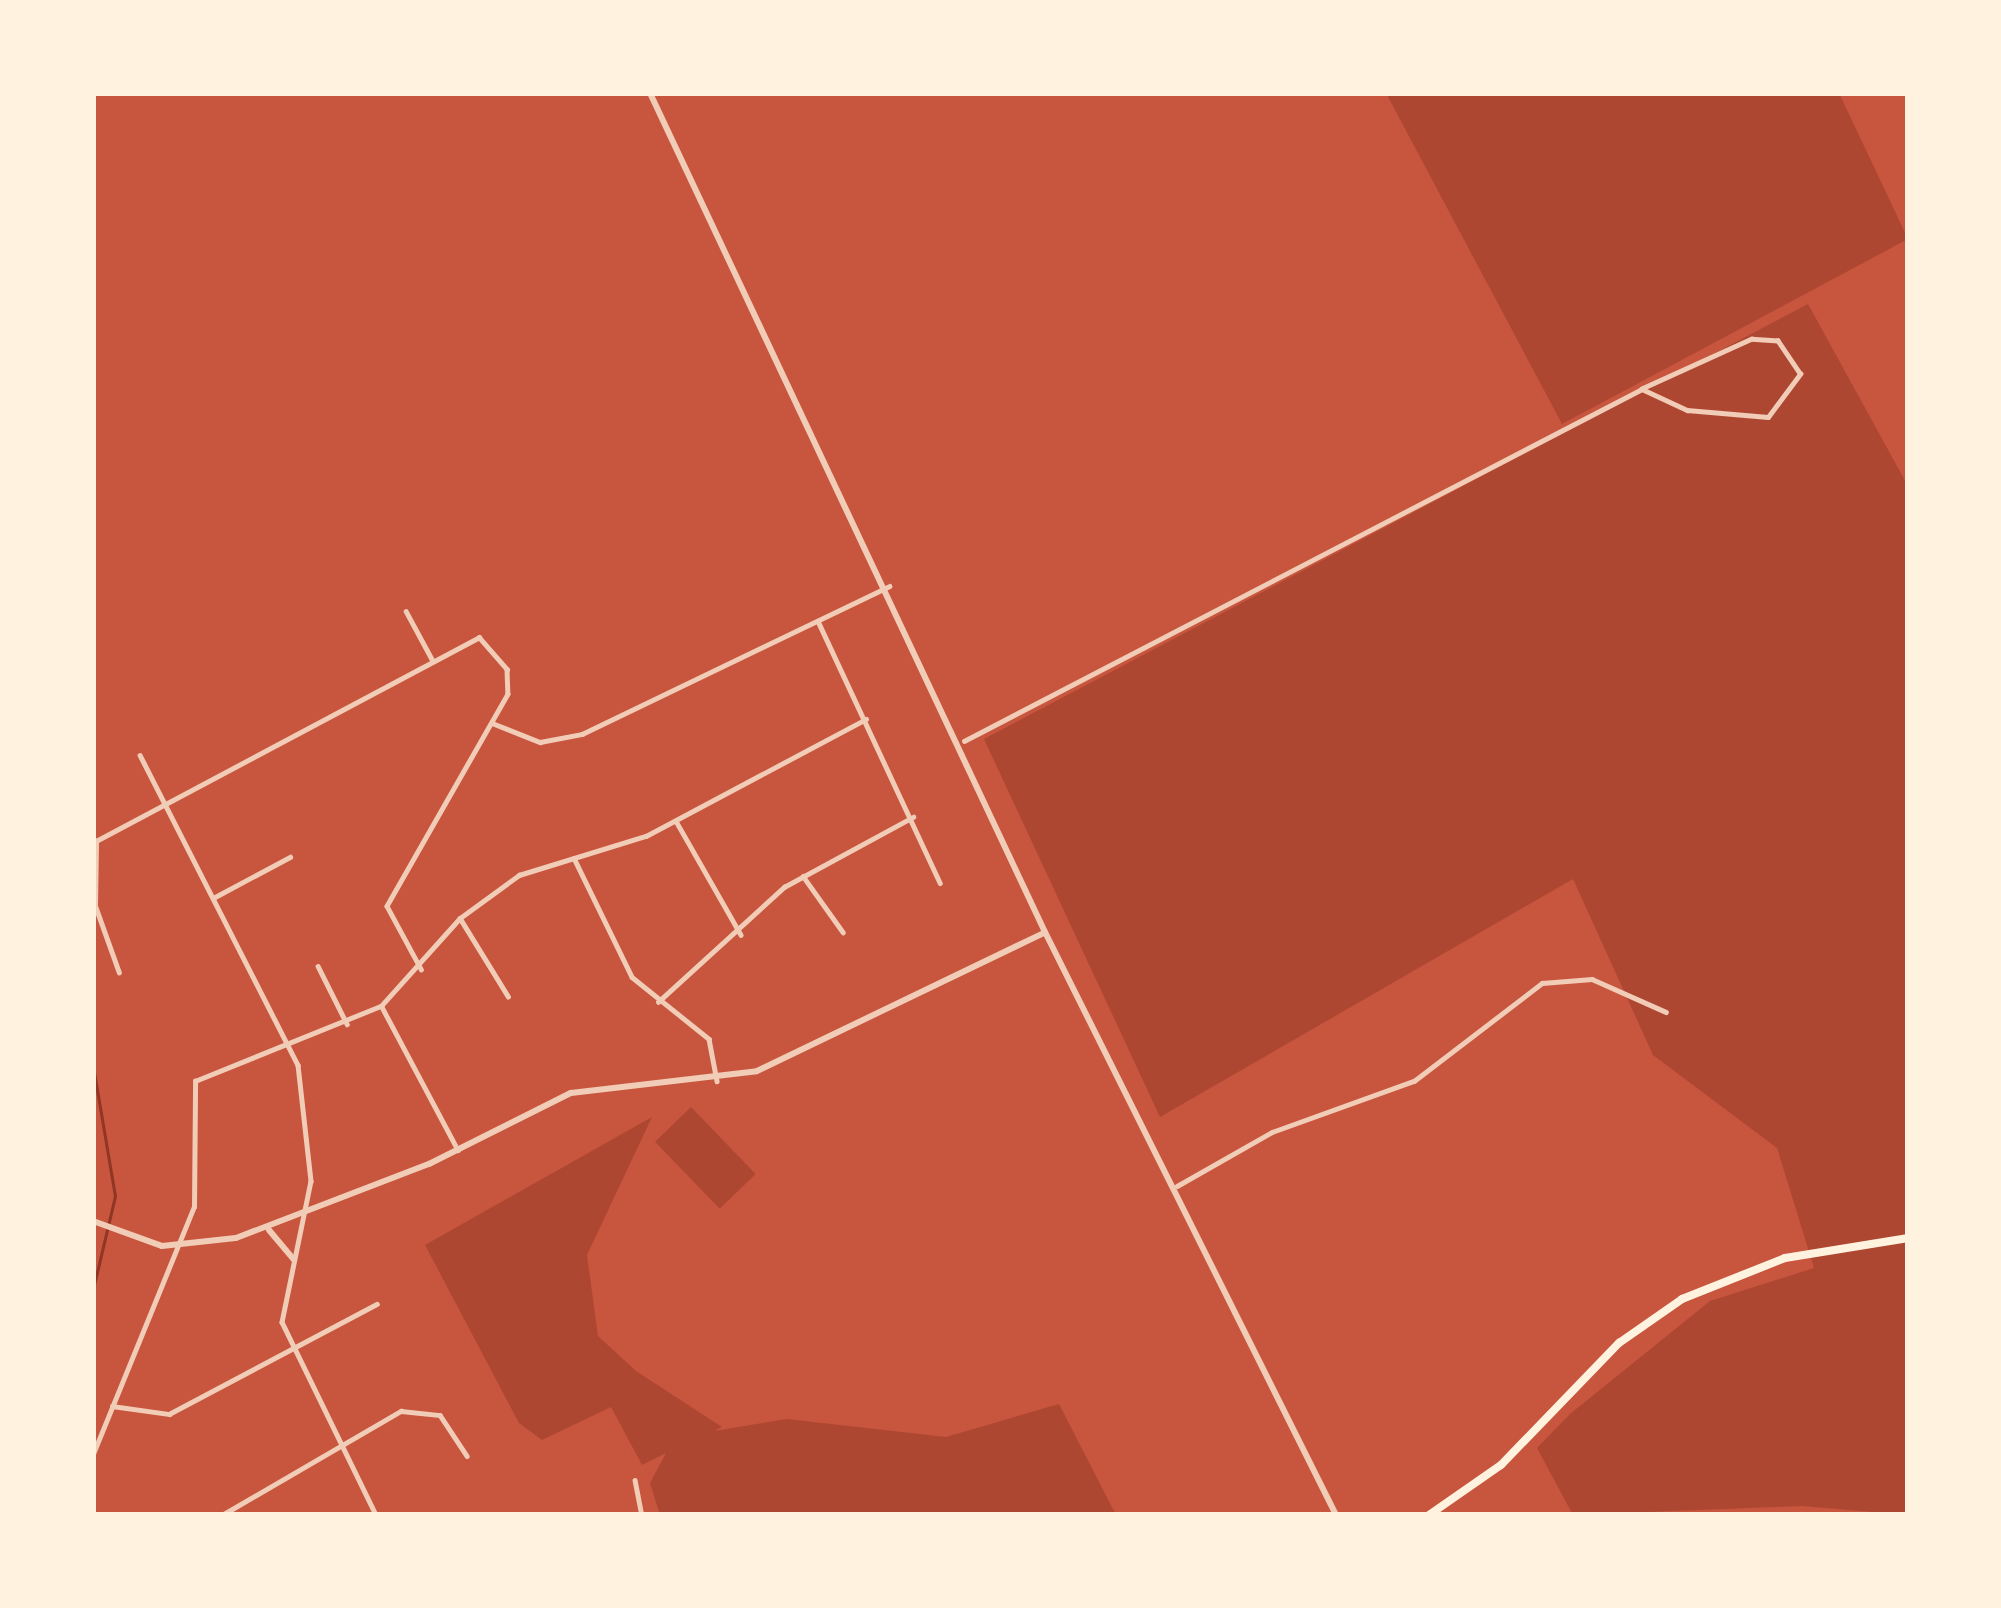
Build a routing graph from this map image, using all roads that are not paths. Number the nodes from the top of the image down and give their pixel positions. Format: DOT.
graph roads {
  1 [pos="650,93"];
  2 [pos="1642,389"];
  3 [pos="889,586"];
  4 [pos="406,611"];
  5 [pos="818,621"];
  6 [pos="432,659"];
  7 [pos="866,718"];
  8 [pos="492,724"];
  9 [pos="964,741"];
  10 [pos="140,755"];
  11 [pos="165,802"];
  12 [pos="914,817"];
  13 [pos="676,821"];
  14 [pos="290,857"];
  15 [pos="574,858"];
  16 [pos="803,876"];
  17 [pos="940,883"];
  18 [pos="215,897"];
  19 [pos="460,918"];
  20 [pos="843,932"];
  21 [pos="1046,932"];
  22 [pos="742,936"];
  23 [pos="317,966"];
  24 [pos="421,970"];
  25 [pos="119,973"];
  26 [pos="508,996"];
  27 [pos="658,1002"];
  28 [pos="381,1006"];
  29 [pos="1666,1012"];
  30 [pos="347,1024"];
  31 [pos="291,1045"];
  32 [pos="717,1081"];
  33 [pos="458,1150"];
  34 [pos="1177,1186"];
  35 [pos="306,1213"];
  36 [pos="93,1221"];
  37 [pos="265,1228"];
  38 [pos="1908,1238"];
  39 [pos="181,1246"];
  40 [pos="294,1260"];
  41 [pos="377,1304"];
  42 [pos="290,1350"];
  43 [pos="110,1405"];
  44 [pos="339,1444"];
  45 [pos="93,1454"];
  46 [pos="467,1456"];
  47 [pos="635,1480"];
  48 [pos="222,1515"];
  49 [pos="376,1515"];
  50 [pos="642,1515"];
  51 [pos="1336,1515"];
  52 [pos="1429,1515"];
  1 -- 3 [label="street"];
  2 -- 2 [label="street"];
  2 -- 9 [label="street"];
  3 -- 5 [label="street"];
  3 -- 9 [label="street"];
  4 -- 6 [label="street"];
  5 -- 7 [label="street"];
  5 -- 8 [label="street"];
  6 -- 8 [label="street"];
  6 -- 11 [label="street"];
  7 -- 12 [label="street"];
  7 -- 13 [label="street"];
  8 -- 24 [label="street"];
  9 -- 21 [label="street"];
  10 -- 11 [label="street"];
  11 -- 18 [label="street"];
  11 -- 25 [label="street"];
  12 -- 16 [label="street"];
  12 -- 17 [label="street"];
  13 -- 15 [label="street"];
  13 -- 22 [label="street"];
  14 -- 18 [label="street"];
  15 -- 19 [label="street"];
  15 -- 27 [label="street"];
  16 -- 20 [label="street"];
  16 -- 22 [label="street"];
  18 -- 31 [label="street"];
  19 -- 24 [label="street"];
  19 -- 26 [label="street"];
  21 -- 32 [label="street"];
  21 -- 34 [label="street"];
  22 -- 27 [label="street"];
  23 -- 30 [label="street"];
  24 -- 28 [label="street"];
  27 -- 32 [label="street"];
  28 -- 30 [label="street"];
  28 -- 33 [label="street"];
  29 -- 34 [label="street"];
  30 -- 31 [label="street"];
  31 -- 35 [label="street"];
  31 -- 39 [label="street"];
  32 -- 33 [label="street"];
  33 -- 35 [label="street"];
  34 -- 51 [label="street"];
  35 -- 37 [label="street"];
  35 -- 40 [label="street"];
  36 -- 39 [label="street"];
  37 -- 39 [label="street"];
  37 -- 40 [label="street"];
  38 -- 52 [label="main road"];
  39 -- 43 [label="street"];
  40 -- 42 [label="street"];
  41 -- 42 [label="street"];
  42 -- 43 [label="street"];
  42 -- 44 [label="street"];
  43 -- 45 [label="street"];
  44 -- 46 [label="street"];
  44 -- 48 [label="street"];
  44 -- 49 [label="street"];
  47 -- 50 [label="street"];
}
